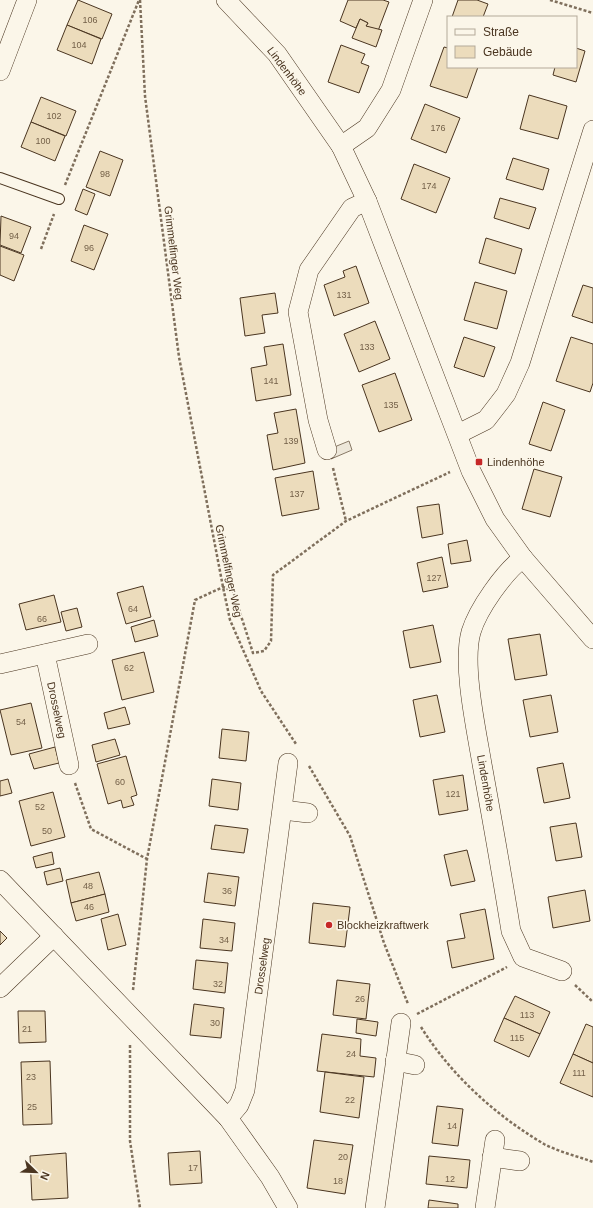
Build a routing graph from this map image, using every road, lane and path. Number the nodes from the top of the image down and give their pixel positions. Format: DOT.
graph roads {
  1 [pos="27,0"];
  2 [pos="139,0"];
  3 [pos="226,0"];
  4 [pos="423,0"];
  5 [pos="550,0"];
  6 [pos="593,13"];
  7 [pos="0,71"];
  8 [pos="593,130"];
  9 [pos="341,146"];
  10 [pos="0,178"];
  11 [pos="59,199"];
  12 [pos="367,201"];
  13 [pos="41,249"];
  14 [pos="458,434"];
  15 [pos="327,450"];
  16 [pos="454,470"];
  17 [pos="346,521"];
  18 [pos="523,558"];
  19 [pos="222,587"];
  20 [pos="593,639"];
  21 [pos="88,644"];
  22 [pos="45,654"];
  23 [pos="0,664"];
  24 [pos="298,758"];
  25 [pos="68,766"];
  26 [pos="283,810"];
  27 [pos="308,813"];
  28 [pos="147,859"];
  29 [pos="0,880"];
  30 [pos="54,936"];
  31 [pos="525,957"];
  32 [pos="562,971"];
  33 [pos="0,988"];
  34 [pos="593,1002"];
  35 [pos="130,1017"];
  36 [pos="411,1020"];
  37 [pos="395,1061"];
  38 [pos="415,1065"];
  39 [pos="228,1118"];
  40 [pos="520,1161"];
  41 [pos="593,1162"];
  42 [pos="140,1208"];
  43 [pos="288,1208"];
  44 [pos="375,1208"];
  45 [pos="485,1208"];
  1 -- 7 [label="street"];
  2 -- 11 [label="path"];
  2 -- 19 [label="path, Grimmelfinger Weg"];
  3 -- 9 [label="street, Lindenhöhe"];
  4 -- 9 [label="street"];
  5 -- 6 [label="path"];
  8 -- 14 [label="street"];
  9 -- 12 [label="street, Lindenhöhe"];
  10 -- 11 [label="lane"];
  11 -- 13 [label="path"];
  12 -- 14 [label="street, Lindenhöhe"];
  12 -- 15 [label="street"];
  14 -- 18 [label="street, Lindenhöhe"];
  15 -- 17 [label="path"];
  16 -- 17 [label="path"];
  17 -- 19 [label="path"];
  18 -- 20 [label="street, Lindenhöhe"];
  18 -- 31 [label="street, Lindenhöhe"];
  19 -- 24 [label="path, Grimmelfinger Weg"];
  19 -- 28 [label="path"];
  21 -- 22 [label="street"];
  22 -- 23 [label="street"];
  22 -- 25 [label="street, Drosselweg"];
  24 -- 26 [label="street, Drosselweg"];
  24 -- 36 [label="path, Grimmelfinger Weg"];
  25 -- 28 [label="path"];
  26 -- 27 [label="street"];
  26 -- 39 [label="street, Drosselweg"];
  28 -- 35 [label="path"];
  29 -- 30 [label="street"];
  30 -- 33 [label="street"];
  30 -- 35 [label="street"];
  31 -- 32 [label="street"];
  31 -- 36 [label="path"];
  32 -- 34 [label="path"];
  35 -- 39 [label="street"];
  35 -- 42 [label="path"];
  36 -- 37 [label="street"];
  36 -- 41 [label="path, Grimmelfinger Weg"];
  37 -- 38 [label="street"];
  37 -- 44 [label="street"];
  39 -- 43 [label="street"];
  40 -- 45 [label="street"];
}
